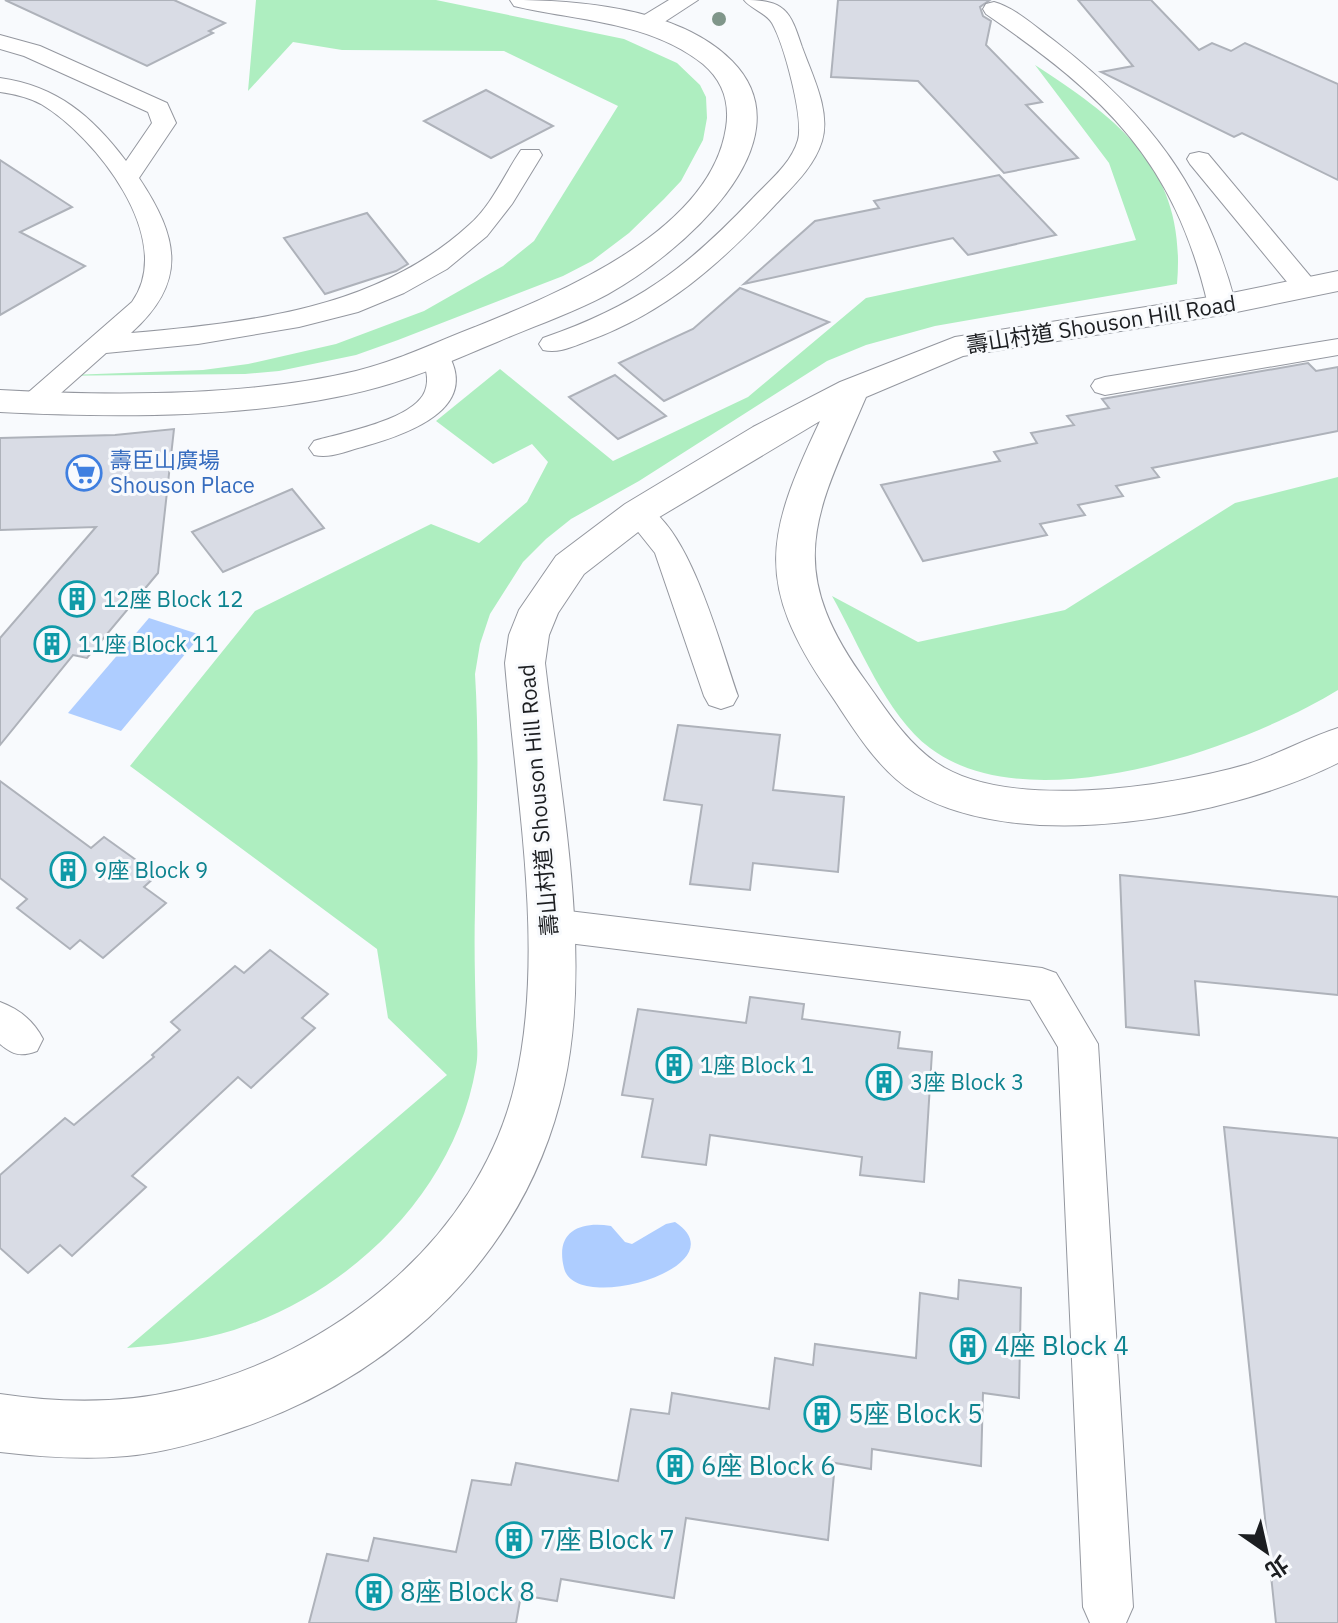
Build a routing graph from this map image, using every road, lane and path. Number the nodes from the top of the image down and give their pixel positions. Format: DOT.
graph roads {
  1 [pos="523,0"];
  2 [pos="687,0"];
  3 [pos="755,0"];
  4 [pos="994,9"];
  5 [pos="644,25"];
  6 [pos="0,42"];
  7 [pos="0,85"];
  8 [pos="530,155"];
  9 [pos="1199,159"];
  10 [pos="127,178"];
  11 [pos="1322,285"];
  12 [pos="1222,305"];
  13 [pos="553,344"];
  14 [pos="98,345"];
  15 [pos="1338,347"];
  16 [pos="435,355"];
  17 [pos="1105,386"];
  18 [pos="852,390"];
  19 [pos="0,401"];
  20 [pos="33,403"];
  21 [pos="324,448"];
  22 [pos="638,513"];
  23 [pos="721,696"];
  24 [pos="1338,744"];
  25 [pos="552,925"];
  26 [pos="0,1423"];
  27 [pos="1108,1607"];
  1 -- 5 [label="street"];
  2 -- 5 [label="lane"];
  3 -- 13 [label="lane"];
  4 -- 12 [label="lane"];
  5 -- 16 [label="street"];
  6 -- 10 [label="lane"];
  7 -- 10 [label="lane"];
  8 -- 14 [label="lane"];
  9 -- 11 [label="lane"];
  10 -- 14 [label="lane"];
  11 -- 12 [label="street, 壽山村道 Shouson Hill Road"];
  12 -- 18 [label="street, 壽山村道 Shouson Hill Road"];
  14 -- 20 [label="lane"];
  15 -- 17 [label="lane"];
  16 -- 20 [label="street"];
  16 -- 21 [label="lane"];
  18 -- 22 [label="street, 壽山村道 Shouson Hill Road"];
  18 -- 24 [label="street"];
  19 -- 20 [label="street"];
  22 -- 23 [label="lane"];
  22 -- 25 [label="street, 壽山村道 Shouson Hill Road"];
  25 -- 26 [label="street, 壽山村道 Shouson Hill Road"];
  25 -- 27 [label="lane"];
}
